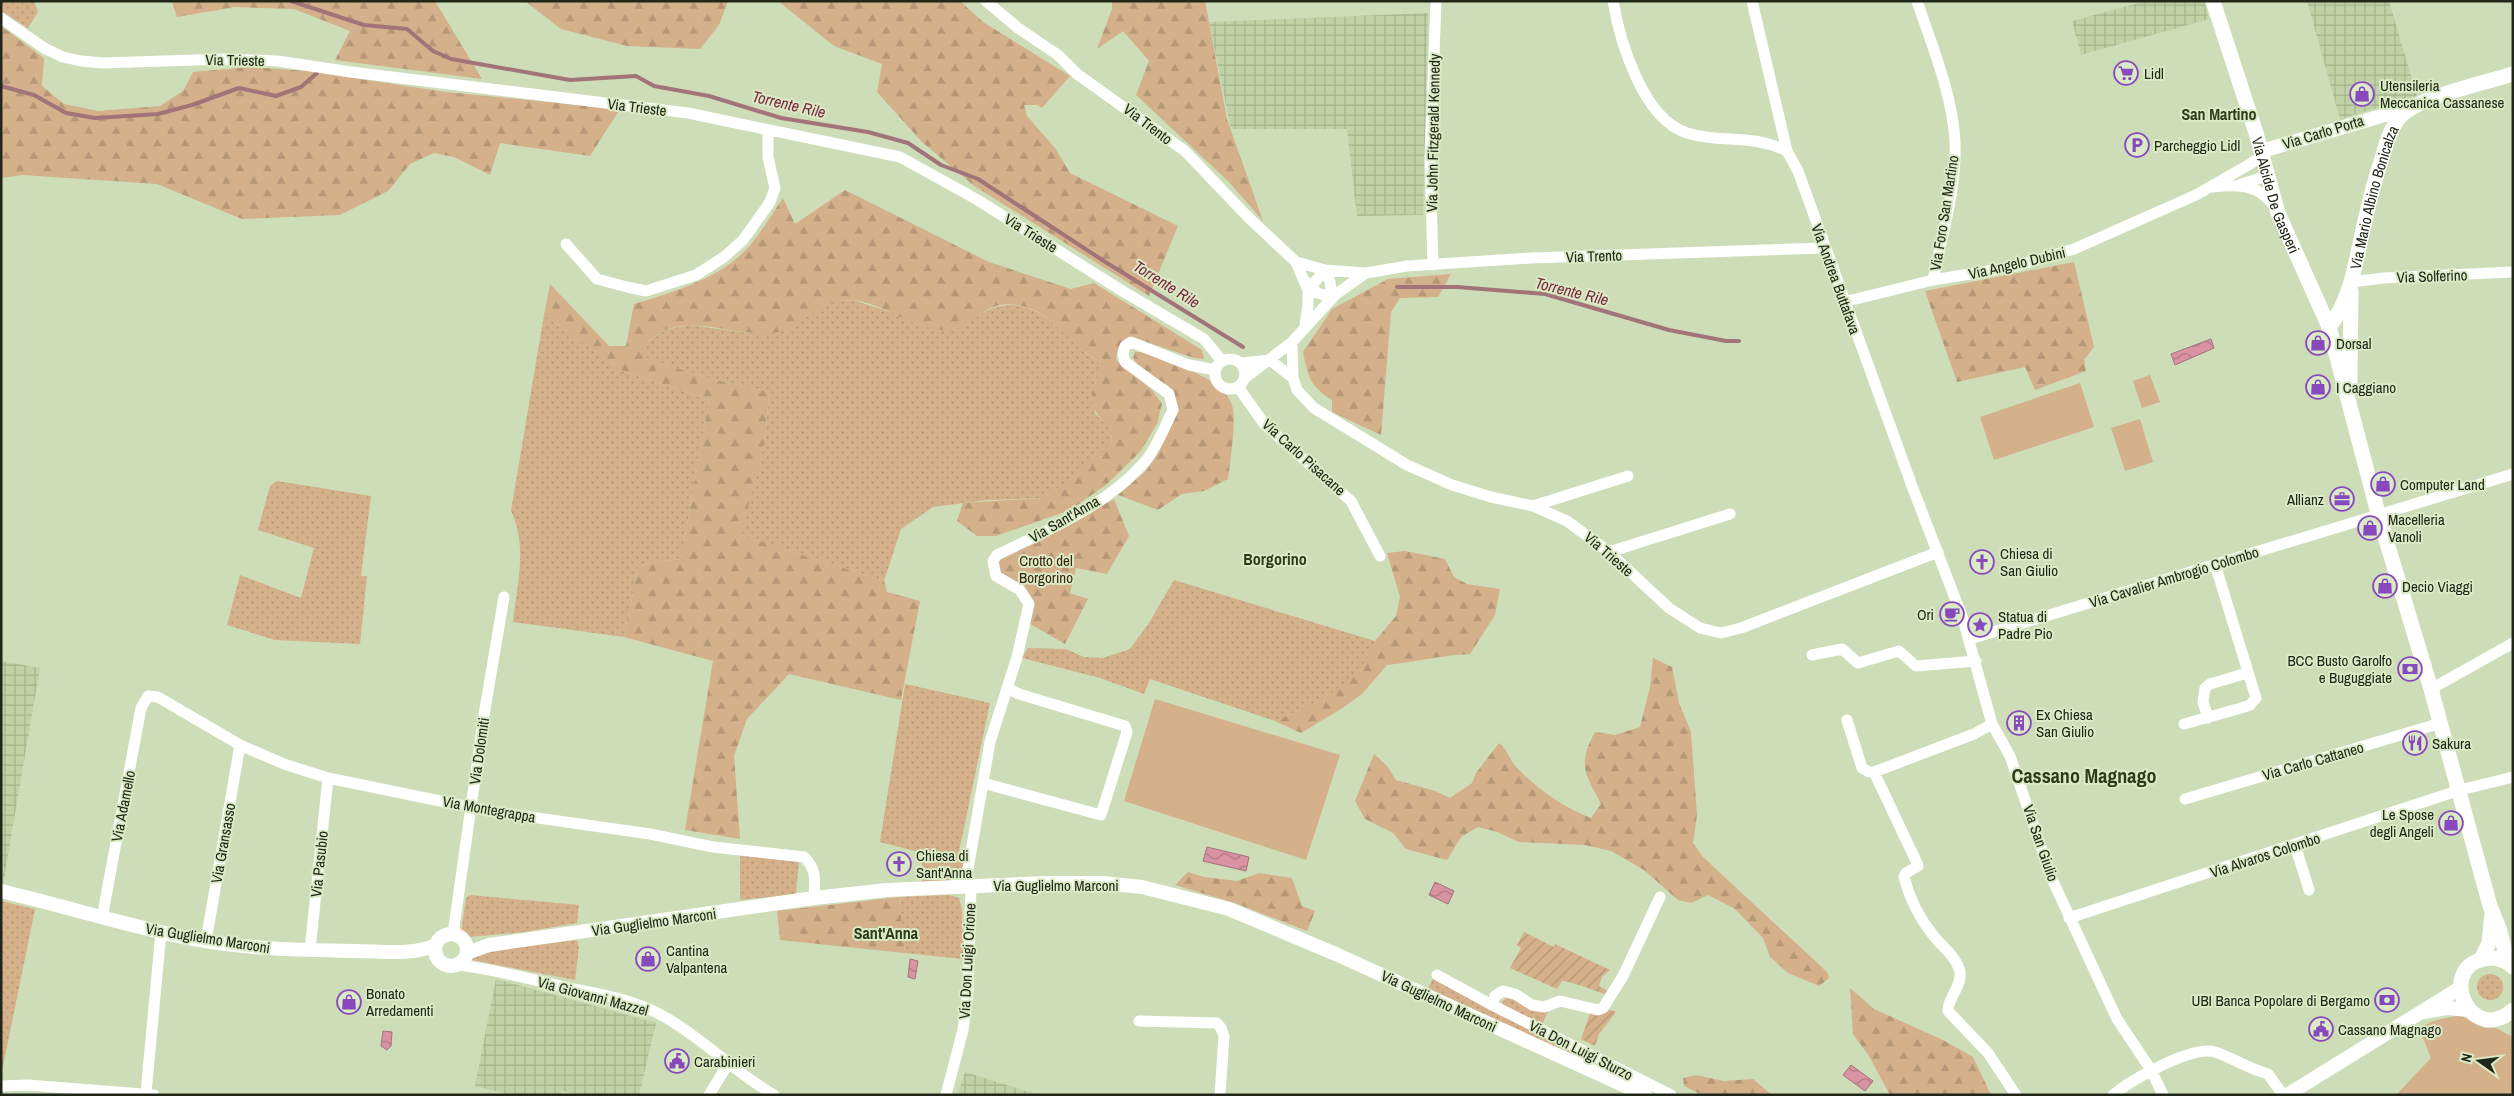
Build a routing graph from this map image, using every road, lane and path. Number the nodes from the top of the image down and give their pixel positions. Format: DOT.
graph roads {
  1 [pos="986,1"];
  2 [pos="1436,1"];
  3 [pos="1613,1"];
  4 [pos="1752,1"];
  5 [pos="1917,1"];
  6 [pos="2213,1"];
  7 [pos="1,18"];
  8 [pos="2513,74"];
  9 [pos="2414,106"];
  10 [pos="768,130"];
  11 [pos="1787,151"];
  12 [pos="2262,151"];
  13 [pos="2267,173"];
  14 [pos="2236,184"];
  15 [pos="2209,187"];
  16 [pos="2278,213"];
  17 [pos="566,244"];
  18 [pos="1824,248"];
  19 [pos="1296,262"];
  20 [pos="1433,265"];
  21 [pos="1325,270"];
  22 [pos="2513,272"];
  23 [pos="1366,273"];
  24 [pos="1934,280"];
  25 [pos="2352,282"];
  26 [pos="1307,285"];
  27 [pos="1332,298"];
  28 [pos="1844,302"];
  29 [pos="1305,325"];
  30 [pos="2329,327"];
  31 [pos="1292,342"];
  32 [pos="1270,360"];
  33 [pos="1241,363"];
  34 [pos="1219,366"];
  35 [pos="1293,378"];
  36 [pos="1242,382"];
  37 [pos="2352,419"];
  38 [pos="2513,474"];
  39 [pos="1628,476"];
  40 [pos="1533,506"];
  41 [pos="1730,514"];
  42 [pos="2378,514"];
  43 [pos="1609,552"];
  44 [pos="1938,552"];
  45 [pos="1380,556"];
  46 [pos="2215,564"];
  47 [pos="504,597"];
  48 [pos="1970,639"];
  49 [pos="2513,643"];
  50 [pos="1812,655"];
  51 [pos="1976,661"];
  52 [pos="2247,672"];
  53 [pos="1007,688"];
  54 [pos="2431,689"];
  55 [pos="148,696"];
  56 [pos="2208,718"];
  57 [pos="1847,720"];
  58 [pos="2441,723"];
  59 [pos="1992,724"];
  60 [pos="2184,724"];
  61 [pos="240,744"];
  62 [pos="1874,772"];
  63 [pos="2513,777"];
  64 [pos="328,778"];
  65 [pos="983,784"];
  66 [pos="2460,790"];
  67 [pos="2185,799"];
  68 [pos="471,808"];
  69 [pos="2295,845"];
  70 [pos="968,886"];
  71 [pos="2309,890"];
  72 [pos="1,891"];
  73 [pos="1660,897"];
  74 [pos="814,898"];
  75 [pos="2492,912"];
  76 [pos="102,918"];
  77 [pos="2069,918"];
  78 [pos="161,932"];
  79 [pos="458,936"];
  80 [pos="206,941"];
  81 [pos="489,944"];
  82 [pos="2508,945"];
  83 [pos="310,950"];
  84 [pos="437,951"];
  85 [pos="463,958"];
  86 [pos="2481,959"];
  87 [pos="2511,962"];
  88 [pos="1436,975"];
  89 [pos="2460,988"];
  90 [pos="1492,1005"];
  91 [pos="2470,1010"];
  92 [pos="2512,1011"];
  93 [pos="2418,1013"];
  94 [pos="1139,1021"];
  95 [pos="728,1064"];
  96 [pos="2151,1070"];
  97 [pos="1,1086"];
  98 [pos="150,1094"];
  99 [pos="709,1095"];
  100 [pos="774,1095"];
  101 [pos="946,1095"];
  102 [pos="1220,1095"];
  103 [pos="1644,1095"];
  104 [pos="1671,1095"];
  105 [pos="2016,1095"];
  106 [pos="2113,1095"];
  107 [pos="2163,1095"];
  108 [pos="2283,1095"];
  109 [pos="2287,1095"];
  1 -- 19 [label="street, Via Trento"];
  2 -- 20 [label="street, Via John Fitzgerald Kennedy"];
  3 -- 11 [label="street"];
  4 -- 11 [label="street, Via Andrea Buttafava"];
  5 -- 24 [label="street, Via Foro San Martino"];
  6 -- 12 [label="main road, Via Alcide De Gasperi"];
  7 -- 10 [label="street, Via Trieste"];
  8 -- 9 [label="main road, Via Mario Albino Bonicalza"];
  9 -- 12 [label="street, Via Carlo Porta"];
  9 -- 25 [label="main road, Via Mario Albino Bonicalza"];
  10 -- 17 [label="street"];
  10 -- 34 [label="street, Via Trieste"];
  11 -- 18 [label="street, Via Andrea Buttafava"];
  12 -- 13 [label="main road, Via Alcide De Gasperi"];
  12 -- 15 [label="street, Via Angelo Dubini"];
  13 -- 14 [label="street, Via Angelo Dubini"];
  13 -- 16 [label="main road, Via Alcide De Gasperi"];
  14 -- 15 [label="street, Via Angelo Dubini"];
  14 -- 16 [label="street, Via Angelo Dubini"];
  15 -- 24 [label="street, Via Angelo Dubini"];
  16 -- 30 [label="main road, Via Alcide De Gasperi"];
  18 -- 20 [label="street, Via Trento"];
  18 -- 28 [label="street, Via Andrea Buttafava"];
  19 -- 21 [label="street, Via Trento"];
  19 -- 26 [label="street, Via Trento"];
  20 -- 23 [label="street, Via Trento"];
  21 -- 23 [label="street, Via Trento"];
  21 -- 26 [label="street"];
  21 -- 27 [label="street"];
  22 -- 25 [label="street, Via Solferino"];
  23 -- 27 [label="street, Via Trento"];
  24 -- 28 [label="street, Via Angelo Dubini"];
  25 -- 30 [label="main road, Via Mario Albino Bonicalza"];
  25 -- 37 [label="main road, Via Mario Albino Bonicalza"];
  26 -- 27 [label="street"];
  26 -- 29 [label="street, Via Trento"];
  27 -- 29 [label="street, Via Trento"];
  28 -- 44 [label="street, Via Andrea Buttafava"];
  29 -- 31 [label="street, Via Trento"];
  30 -- 37 [label="main road, Via Alcide De Gasperi"];
  31 -- 32 [label="street, Via Trento"];
  31 -- 35 [label="street, Via Trieste"];
  32 -- 33 [label="street"];
  32 -- 35 [label="street, Via Trieste"];
  32 -- 36 [label="street"];
  33 -- 34 [label="street"];
  33 -- 36 [label="street"];
  34 -- 36 [label="street"];
  34 -- 53 [label="street, Via Sant'Anna"];
  35 -- 40 [label="street, Via Trieste"];
  36 -- 45 [label="street, Via Carlo Pisacane"];
  37 -- 42 [label="main road"];
  38 -- 42 [label="street, Via Cavalier Ambrogio Colombo"];
  39 -- 40 [label="street"];
  40 -- 43 [label="street, Via Trieste"];
  41 -- 43 [label="street"];
  42 -- 46 [label="street, Via Cavalier Ambrogio Colombo"];
  42 -- 54 [label="main road"];
  43 -- 44 [label="street, Via Trieste"];
  44 -- 48 [label="street, Via San Giulio"];
  46 -- 48 [label="street, Via Cavalier Ambrogio Colombo"];
  46 -- 52 [label="street"];
  47 -- 68 [label="street, Via Dolomiti"];
  48 -- 51 [label="street, Via San Giulio"];
  49 -- 54 [label="street"];
  50 -- 51 [label="street"];
  51 -- 59 [label="street, Via San Giulio"];
  52 -- 56 [label="street"];
  52 -- 56 [label="street"];
  53 -- 65 [label="street, Via Sant'Anna"];
  53 -- 65 [label="street"];
  54 -- 58 [label="main road"];
  55 -- 61 [label="street, Via Montegrappa"];
  55 -- 76 [label="street, Via Adamello"];
  56 -- 60 [label="street"];
  57 -- 62 [label="street"];
  58 -- 66 [label="main road"];
  58 -- 67 [label="street, Via Carlo Cattaneo"];
  59 -- 62 [label="street"];
  59 -- 77 [label="street, Via San Giulio"];
  61 -- 64 [label="street, Via Montegrappa"];
  61 -- 80 [label="street, Via Gransasso"];
  62 -- 105 [label="street"];
  63 -- 66 [label="street, Via Alvaros Colombo"];
  64 -- 68 [label="street, Via Montegrappa"];
  64 -- 83 [label="street, Via Pasubio"];
  65 -- 70 [label="street, Via Sant'Anna"];
  66 -- 69 [label="street, Via Alvaros Colombo"];
  66 -- 75 [label="main road"];
  68 -- 74 [label="street, Via Montegrappa"];
  68 -- 79 [label="street, Via Dolomiti"];
  69 -- 71 [label="street"];
  69 -- 77 [label="street, Via Alvaros Colombo"];
  70 -- 74 [label="street, Via Guglielmo Marconi"];
  70 -- 101 [label="street, Via Don Luigi Orione"];
  70 -- 103 [label="street, Via Guglielmo Marconi"];
  72 -- 76 [label="street, Via Guglielmo Marconi"];
  73 -- 90 [label="street, Via Don Luigi Sturzo"];
  74 -- 81 [label="street, Via Guglielmo Marconi"];
  75 -- 82 [label="main road"];
  75 -- 86 [label="main road"];
  76 -- 78 [label="street, Via Guglielmo Marconi"];
  77 -- 96 [label="street, Via San Giulio"];
  78 -- 80 [label="street, Via Guglielmo Marconi"];
  78 -- 98 [label="street"];
  79 -- 81 [label="street, Via Guglielmo Marconi"];
  79 -- 84 [label="street"];
  79 -- 85 [label="street"];
  80 -- 83 [label="street, Via Guglielmo Marconi"];
  81 -- 85 [label="street, Via Guglielmo Marconi"];
  82 -- 87 [label="main road"];
  83 -- 84 [label="street, Via Guglielmo Marconi"];
  84 -- 85 [label="street"];
  85 -- 95 [label="street, Via Giovanni Mazzel"];
  86 -- 87 [label="main road"];
  86 -- 89 [label="main road"];
  88 -- 90 [label="street"];
  89 -- 91 [label="main road"];
  89 -- 93 [label="street"];
  90 -- 104 [label="street, Via Don Luigi Sturzo"];
  91 -- 92 [label="main road"];
  91 -- 93 [label="street"];
  93 -- 109 [label="street"];
  94 -- 102 [label="street"];
  95 -- 99 [label="street"];
  95 -- 100 [label="street, Via Giovanni Mazzel"];
  96 -- 106 [label="street"];
  96 -- 107 [label="street, Via San Giulio"];
  96 -- 108 [label="street"];
  97 -- 98 [label="street"];
}
